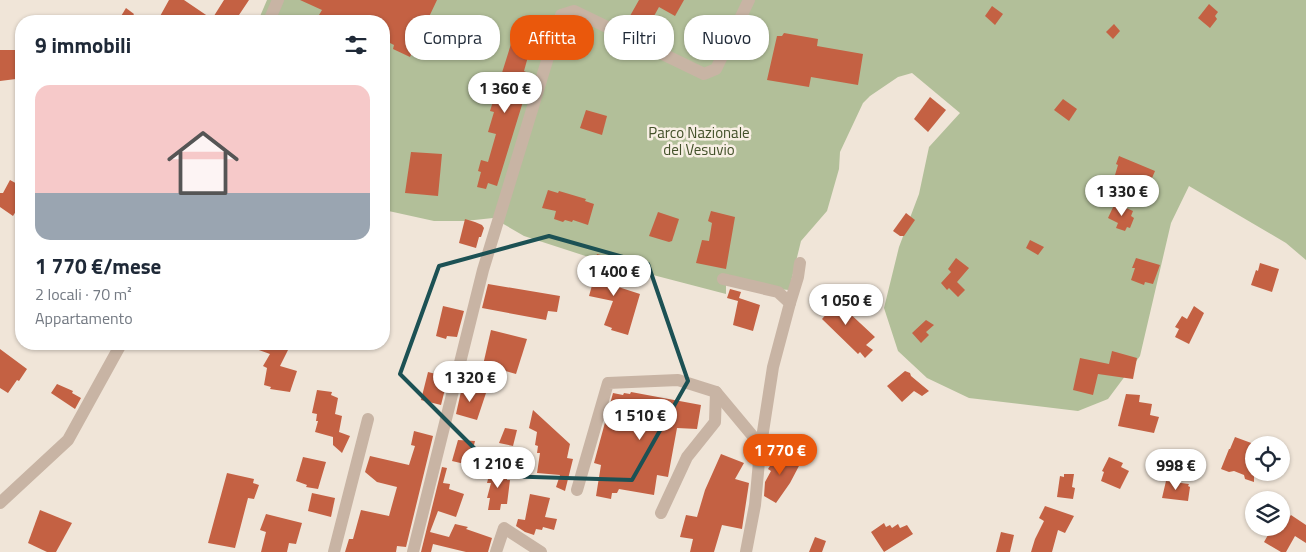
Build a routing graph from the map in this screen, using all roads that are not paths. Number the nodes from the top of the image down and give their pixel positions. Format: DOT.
graph roads {
  1 [pos="278,0"];
  2 [pos="749,0"];
  3 [pos="272,15"];
  4 [pos="800,263"];
  5 [pos="723,279"];
  6 [pos="790,303"];
  7 [pos="118,350"];
  8 [pos="716,392"];
  9 [pos="368,419"];
  10 [pos="761,446"];
  11 [pos="578,490"];
  12 [pos="0,503"];
  13 [pos="661,513"];
  14 [pos="334,552"];
  15 [pos="413,552"];
  16 [pos="496,552"];
  17 [pos="541,552"];
  18 [pos="746,552"];
  1 -- 3 [label="street"];
  2 -- 15 [label="street"];
  4 -- 6 [label="street"];
  5 -- 6 [label="street"];
  6 -- 10 [label="street"];
  7 -- 12 [label="street"];
  8 -- 10 [label="street"];
  8 -- 11 [label="street"];
  8 -- 13 [label="street"];
  9 -- 14 [label="street"];
  10 -- 18 [label="street"];
  16 -- 17 [label="street"];
}
